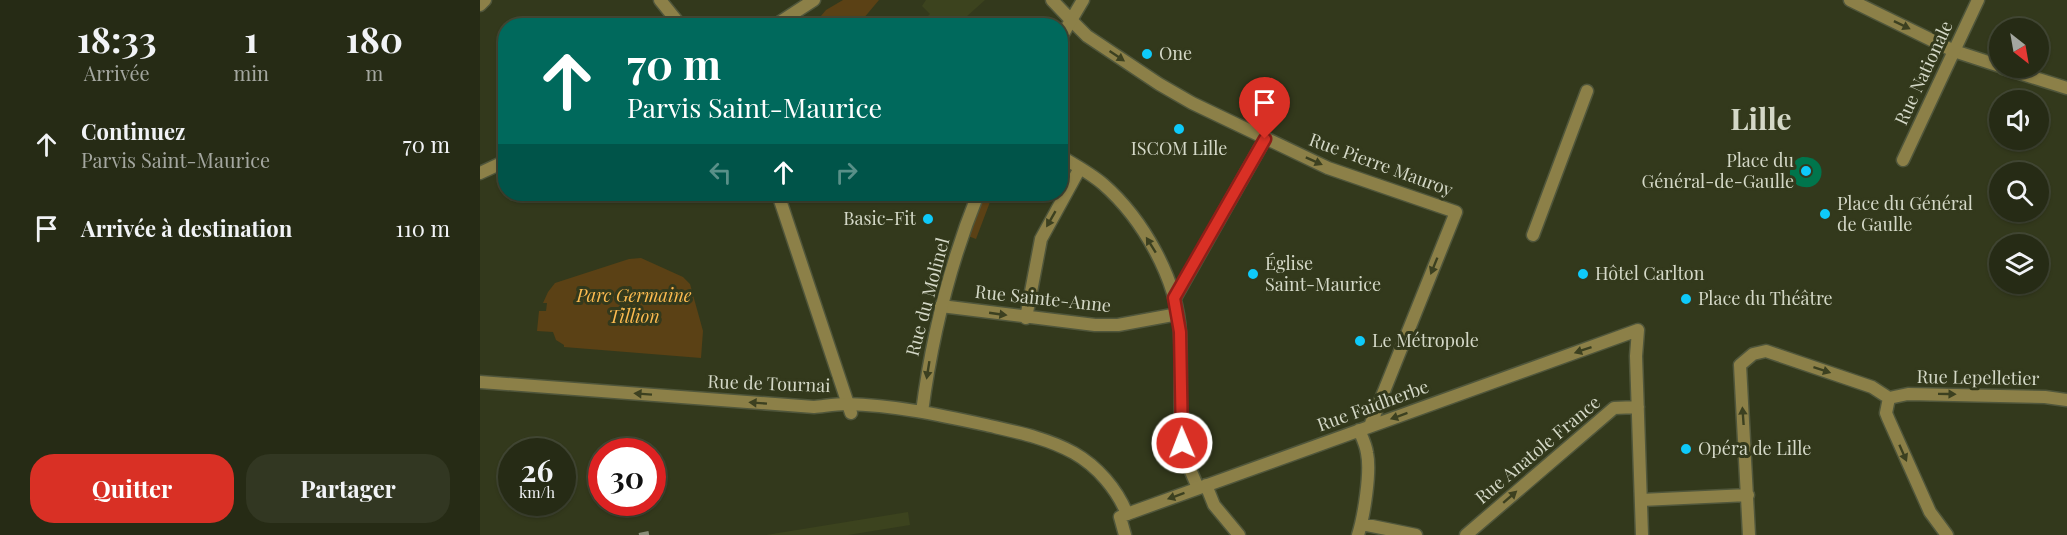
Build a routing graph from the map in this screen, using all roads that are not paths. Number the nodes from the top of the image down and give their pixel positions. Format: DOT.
graph roads {
  1 [pos="485,0"];
  2 [pos="660,0"];
  3 [pos="814,0"];
  4 [pos="1052,0"];
  5 [pos="1083,0"];
  6 [pos="1850,0"];
  7 [pos="1978,0"];
  8 [pos="480,5"];
  9 [pos="675,18"];
  10 [pos="786,18"];
  11 [pos="1071,20"];
  12 [pos="1068,25"];
  13 [pos="1954,51"];
  14 [pos="1989,63"];
  15 [pos="2036,78"];
  16 [pos="2067,88"];
  17 [pos="1587,91"];
  18 [pos="1265,139"];
  19 [pos="1903,160"];
  20 [pos="1068,161"];
  21 [pos="498,165"];
  22 [pos="1080,168"];
  23 [pos="480,173"];
  24 [pos="1068,190"];
  25 [pos="780,201"];
  26 [pos="975,201"];
  27 [pos="1062,201"];
  28 [pos="1533,235"];
  29 [pos="1174,298"];
  30 [pos="940,306"];
  31 [pos="1178,314"];
  32 [pos="1026,318"];
  33 [pos="480,382"];
  34 [pos="1889,398"];
  35 [pos="2067,400"];
  36 [pos="1638,407"];
  37 [pos="851,409"];
  38 [pos="922,412"];
  39 [pos="1365,428"];
  40 [pos="1202,487"];
  41 [pos="1748,495"];
  42 [pos="1641,500"];
  43 [pos="1124,515"];
  44 [pos="1360,529"];
  45 [pos="1125,535"];
  46 [pos="1239,535"];
  47 [pos="1416,535"];
  48 [pos="1466,535"];
  49 [pos="1642,535"];
  50 [pos="1749,535"];
  51 [pos="1947,535"];
  1 -- 8 [label="street"];
  2 -- 9 [label="street"];
  3 -- 10 [label="street"];
  4 -- 11 [label="street, Rue Pierre Mauroy"];
  5 -- 11 [label="street"];
  6 -- 13 [label="street, one-way"];
  7 -- 13 [label="street, Rue Nationale"];
  11 -- 12 [label="street"];
  11 -- 18 [label="street, Rue Pierre Mauroy, one-way"];
  13 -- 14 [label="street"];
  13 -- 19 [label="street, Rue Nationale"];
  15 -- 16 [label="street"];
  17 -- 28 [label="street"];
  18 -- 29 [label="street"];
  18 -- 39 [label="street, Rue Pierre Mauroy, one-way"];
  20 -- 22 [label="street"];
  21 -- 23 [label="street"];
  22 -- 24 [label="street, one-way"];
  29 -- 22 [label="street, one-way"];
  25 -- 37 [label="street"];
  26 -- 30 [label="street, Rue du Molinel"];
  27 -- 32 [label="street, one-way"];
  29 -- 31 [label="street"];
  30 -- 32 [label="street, Rue Sainte-Anne, one-way"];
  30 -- 38 [label="street, Rue du Molinel, one-way"];
  31 -- 32 [label="street, Rue Sainte-Anne"];
  31 -- 40 [label="street"];
  37 -- 33 [label="street, Rue de Tournai, one-way"];
  34 -- 35 [label="street, Rue Lepelletier, one-way"];
  41 -- 34 [label="street, one-way"];
  34 -- 51 [label="street, one-way"];
  36 -- 39 [label="street, Rue Faidherbe, one-way"];
  36 -- 42 [label="street"];
  48 -- 36 [label="street, Rue Anatole France, one-way"];
  37 -- 38 [label="street, Rue de Tournai"];
  38 -- 43 [label="street, Rue de Tournai"];
  39 -- 40 [label="street, Rue Faidherbe"];
  39 -- 44 [label="street"];
  40 -- 43 [label="street, Rue Faidherbe, one-way"];
  40 -- 46 [label="street"];
  41 -- 42 [label="street"];
  41 -- 50 [label="street"];
  42 -- 49 [label="street"];
  43 -- 45 [label="street, Rue de Tournai"];
  44 -- 47 [label="street"];
}
